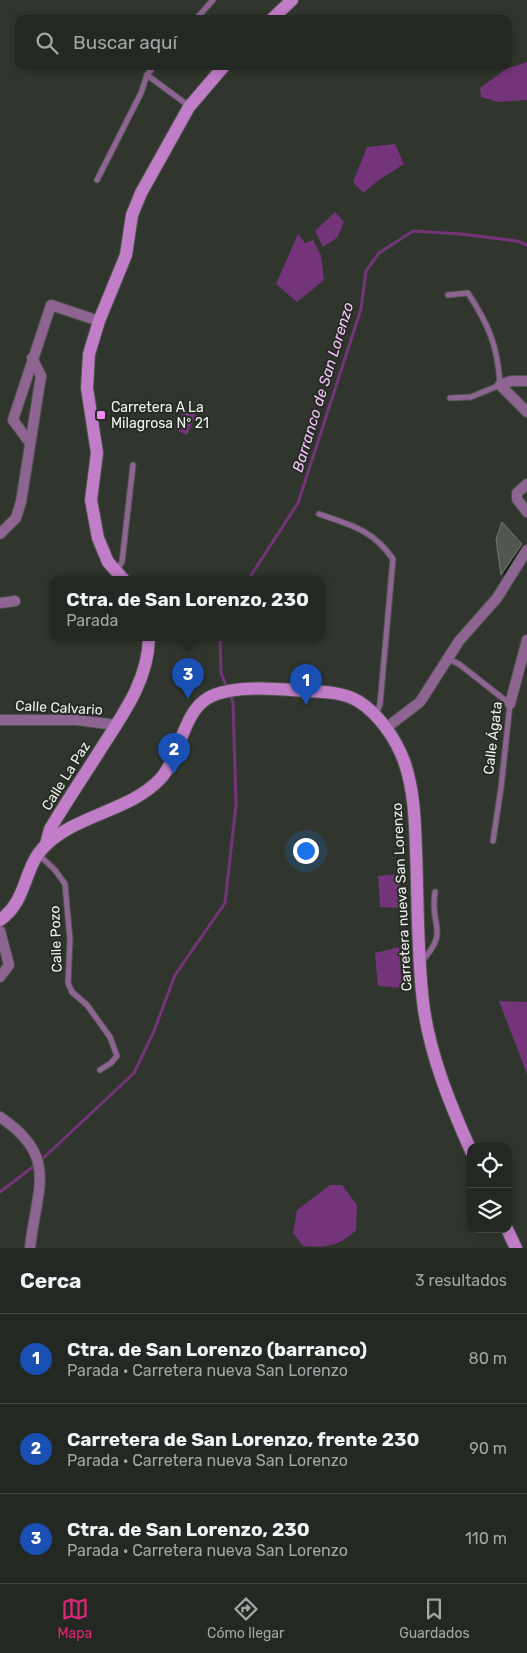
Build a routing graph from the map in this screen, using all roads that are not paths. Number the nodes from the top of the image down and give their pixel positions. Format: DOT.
graph roads {
  1 [pos="213,0"];
  2 [pos="292,0"];
  3 [pos="200,15"];
  4 [pos="276,15"];
  5 [pos="151,70"];
  6 [pos="220,70"];
  7 [pos="147,75"];
  8 [pos="189,106"];
  9 [pos="97,180"];
  10 [pos="448,295"];
  11 [pos="99,322"];
  12 [pos="32,358"];
  13 [pos="527,381"];
  14 [pos="500,385"];
  15 [pos="450,398"];
  16 [pos="527,412"];
  17 [pos="30,443"];
  18 [pos="133,465"];
  19 [pos="527,484"];
  20 [pos="527,512"];
  21 [pos="319,514"];
  22 [pos="0,534"];
  23 [pos="527,550"];
  24 [pos="120,576"];
  25 [pos="15,601"];
  26 [pos="0,603"];
  27 [pos="527,640"];
  28 [pos="149,641"];
  29 [pos="447,658"];
  30 [pos="524,662"];
  31 [pos="510,704"];
  32 [pos="376,716"];
  33 [pos="0,720"];
  34 [pos="116,725"];
  35 [pos="386,728"];
  36 [pos="493,841"];
  37 [pos="42,849"];
  38 [pos="435,892"];
  39 [pos="0,920"];
  40 [pos="0,934"];
  41 [pos="421,963"];
  42 [pos="0,977"];
  43 [pos="100,1070"];
  44 [pos="0,1117"];
  45 [pos="467,1143"];
  46 [pos="509,1233"];
  47 [pos="30,1248"];
  48 [pos="516,1248"];
  1 -- 3 [label="lane"];
  2 -- 4 [label="street"];
  5 -- 7 [label="lane"];
  6 -- 8 [label="street"];
  7 -- 8 [label="lane"];
  7 -- 9 [label="lane"];
  8 -- 11 [label="street"];
  10 -- 14 [label="lane"];
  11 -- 12 [label="street"];
  11 -- 24 [label="street"];
  12 -- 17 [label="street"];
  12 -- 17 [label="street"];
  13 -- 14 [label="street"];
  14 -- 15 [label="lane"];
  14 -- 16 [label="street"];
  17 -- 22 [label="street"];
  18 -- 24 [label="lane"];
  19 -- 20 [label="street"];
  21 -- 32 [label="lane"];
  23 -- 29 [label="street"];
  25 -- 26 [label="street"];
  27 -- 30 [label="street, Calle Ágata"];
  28 -- 34 [label="street, Calle La Paz"];
  29 -- 31 [label="lane"];
  29 -- 35 [label="street"];
  30 -- 31 [label="street, Calle Ágata"];
  31 -- 36 [label="lane, Calle Ágata"];
  32 -- 35 [label="street, Carretera nueva San Lorenzo"];
  32 -- 37 [label="street, Carretera nueva San Lorenzo"];
  33 -- 34 [label="street, Calle Calvario"];
  34 -- 37 [label="street, Calle La Paz"];
  35 -- 41 [label="street, Carretera nueva San Lorenzo"];
  37 -- 39 [label="street"];
  37 -- 43 [label="lane, Calle Pozo"];
  38 -- 41 [label="lane"];
  40 -- 42 [label="street"];
  41 -- 45 [label="street, Carretera nueva San Lorenzo"];
  44 -- 47 [label="street"];
  46 -- 48 [label="street"];
}
